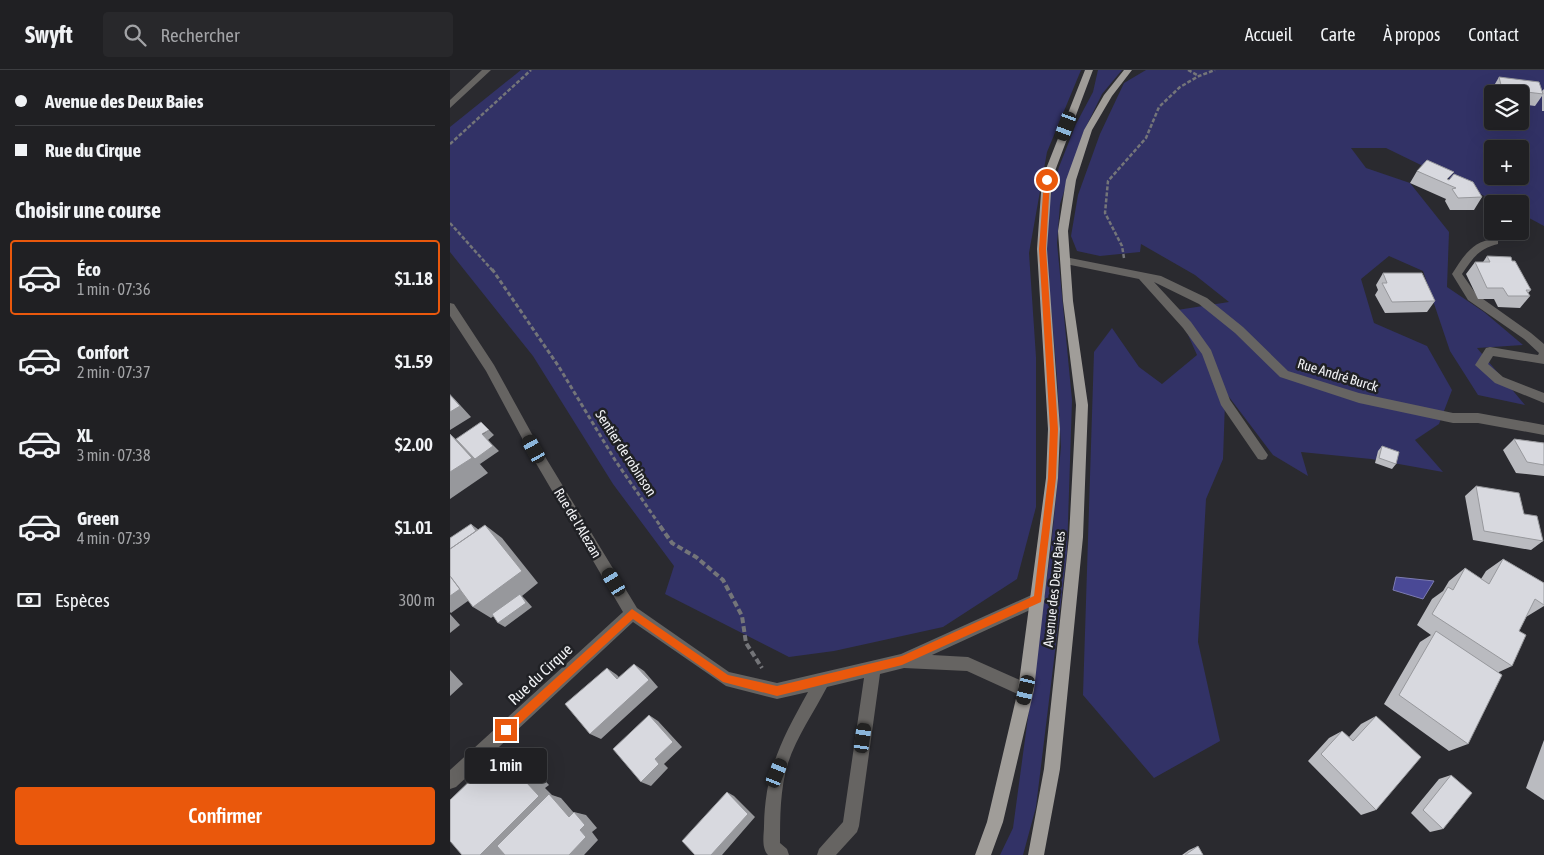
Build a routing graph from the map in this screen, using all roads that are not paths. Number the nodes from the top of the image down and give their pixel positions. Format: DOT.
graph roads {
  1 [pos="487,70"];
  2 [pos="1090,70"];
  3 [pos="1128,70"];
  4 [pos="450,104"];
  5 [pos="1494,242"];
  6 [pos="1065,261"];
  7 [pos="1142,276"];
  8 [pos="450,307"];
  9 [pos="1544,353"];
  10 [pos="1544,398"];
  11 [pos="1544,430"];
  12 [pos="1262,455"];
  13 [pos="1038,599"];
  14 [pos="632,613"];
  15 [pos="902,660"];
  16 [pos="873,668"];
  17 [pos="822,681"];
  18 [pos="1026,690"];
  19 [pos="450,781"];
  20 [pos="781,855"];
  21 [pos="825,855"];
  22 [pos="983,855"];
  23 [pos="1036,855"];
  1 -- 4 [label="street"];
  2 -- 13 [label="main road, Avenue des Deux Baies"];
  3 -- 6 [label="main road, Avenue des Deux Baies"];
  5 -- 9 [label="street"];
  6 -- 7 [label="street, Rue André Burck"];
  6 -- 23 [label="main road, Avenue des Deux Baies"];
  7 -- 11 [label="street, Rue André Burck"];
  7 -- 12 [label="street"];
  8 -- 14 [label="street, Rue de l'Alezan"];
  9 -- 10 [label="street"];
  13 -- 15 [label="street, Rue de l'Alezan"];
  13 -- 18 [label="main road, Avenue des Deux Baies"];
  14 -- 17 [label="street, Rue de l'Alezan"];
  14 -- 19 [label="street, Rue du Cirque"];
  15 -- 16 [label="street, Rue de l'Alezan"];
  15 -- 18 [label="street, Rue de l'Alezan"];
  16 -- 17 [label="street, Rue de l'Alezan"];
  16 -- 21 [label="street"];
  17 -- 20 [label="street"];
  18 -- 22 [label="main road, Avenue des Deux Baies"];
}
